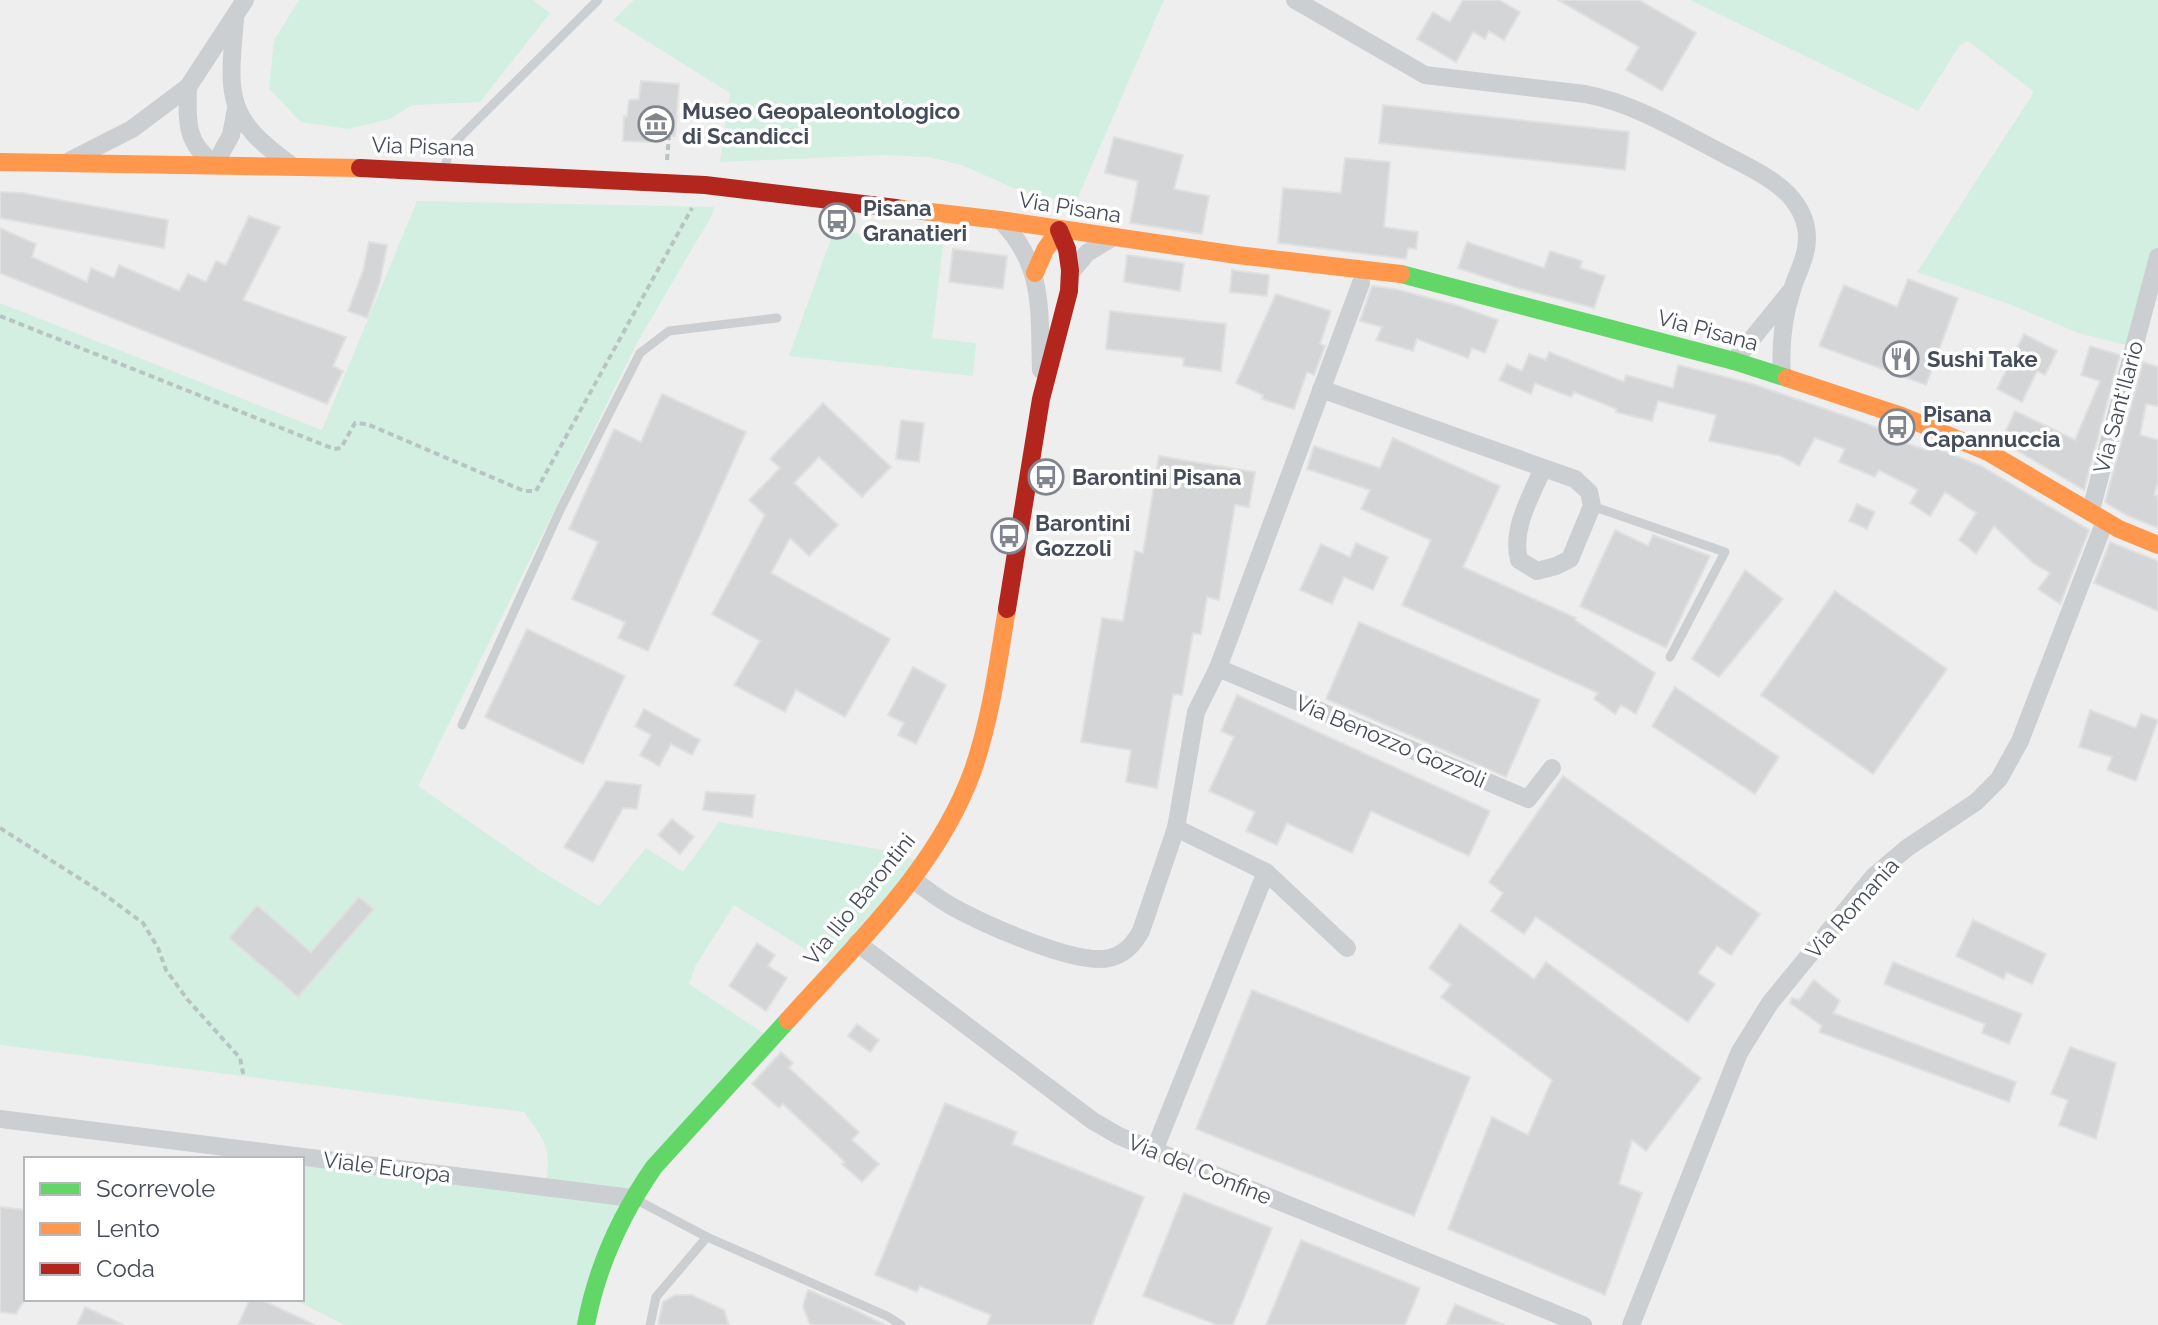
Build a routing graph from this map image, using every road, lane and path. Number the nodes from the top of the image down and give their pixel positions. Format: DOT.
graph roads {
  1 [pos="245,0"];
  2 [pos="598,0"];
  3 [pos="1295,0"];
  4 [pos="236,17"];
  5 [pos="188,87"];
  6 [pos="236,109"];
  7 [pos="0,162"];
  8 [pos="66,162"];
  9 [pos="215,164"];
  10 [pos="291,165"];
  11 [pos="444,170"];
  12 [pos="705,185"];
  13 [pos="1000,220"];
  14 [pos="1059,230"];
  15 [pos="1110,239"];
  16 [pos="2158,257"];
  17 [pos="1072,271"];
  18 [pos="1035,273"];
  19 [pos="1361,283"];
  20 [pos="1792,290"];
  21 [pos="0,316"];
  22 [pos="777,318"];
  23 [pos="1734,361"];
  24 [pos="1782,375"];
  25 [pos="1321,389"];
  26 [pos="1042,390"];
  27 [pos="1543,468"];
  28 [pos="1592,506"];
  29 [pos="2098,516"];
  30 [pos="2158,545"];
  31 [pos="1670,657"];
  32 [pos="1218,668"];
  33 [pos="462,725"];
  34 [pos="1552,768"];
  35 [pos="0,828"];
  36 [pos="1176,828"];
  37 [pos="1266,872"];
  38 [pos="912,879"];
  39 [pos="857,943"];
  40 [pos="1347,948"];
  41 [pos="244,1078"];
  42 [pos="0,1119"];
  43 [pos="1154,1151"];
  44 [pos="632,1198"];
  45 [pos="707,1237"];
  46 [pos="586,1325"];
  47 [pos="650,1325"];
  48 [pos="901,1325"];
  49 [pos="1583,1325"];
  50 [pos="1631,1325"];
  1 -- 4 [label="street"];
  2 -- 11 [label="lane"];
  3 -- 20 [label="street"];
  4 -- 5 [label="street"];
  4 -- 6 [label="street"];
  5 -- 8 [label="street"];
  5 -- 9 [label="street"];
  6 -- 9 [label="street"];
  6 -- 10 [label="street"];
  7 -- 8 [label="main road, Via Pisana"];
  8 -- 9 [label="main road, Via Pisana"];
  9 -- 10 [label="main road, Via Pisana"];
  10 -- 11 [label="main road, Via Pisana"];
  11 -- 12 [label="main road, Via Pisana"];
  12 -- 13 [label="main road, Via Pisana"];
  12 -- 21 [label="path"];
  13 -- 14 [label="main road, Via Pisana"];
  13 -- 18 [label="street, Via Ilio Barontini"];
  14 -- 15 [label="main road, Via Pisana"];
  14 -- 17 [label="main road"];
  14 -- 18 [label="main road"];
  15 -- 17 [label="street"];
  15 -- 23 [label="main road, Via Pisana"];
  16 -- 29 [label="street, Via Sant'Ilario"];
  17 -- 26 [label="main road, Via Ilio Barontini"];
  18 -- 26 [label="street, Via Ilio Barontini"];
  19 -- 25 [label="street"];
  20 -- 23 [label="street"];
  20 -- 24 [label="street"];
  22 -- 33 [label="lane"];
  23 -- 24 [label="main road, Via Pisana"];
  24 -- 29 [label="main road, Via Pisana"];
  25 -- 27 [label="street"];
  25 -- 32 [label="street"];
  26 -- 38 [label="main road, Via Ilio Barontini"];
  27 -- 28 [label="street"];
  27 -- 28 [label="street"];
  28 -- 31 [label="lane"];
  29 -- 30 [label="main road, Via Pisana"];
  29 -- 50 [label="street, Via Romania"];
  32 -- 34 [label="street, Via Benozzo Gozzoli"];
  32 -- 36 [label="street"];
  35 -- 41 [label="path"];
  36 -- 37 [label="street"];
  36 -- 38 [label="street"];
  37 -- 40 [label="street"];
  37 -- 43 [label="street"];
  38 -- 39 [label="main road, Via Ilio Barontini"];
  39 -- 43 [label="street, Via del Confine"];
  39 -- 44 [label="main road, Via Ilio Barontini"];
  42 -- 44 [label="street, Viale Europa"];
  43 -- 49 [label="street, Via del Confine"];
  44 -- 45 [label="lane"];
  44 -- 46 [label="main road, Via Ilio Barontini"];
  45 -- 47 [label="lane"];
  45 -- 48 [label="lane"];
}
